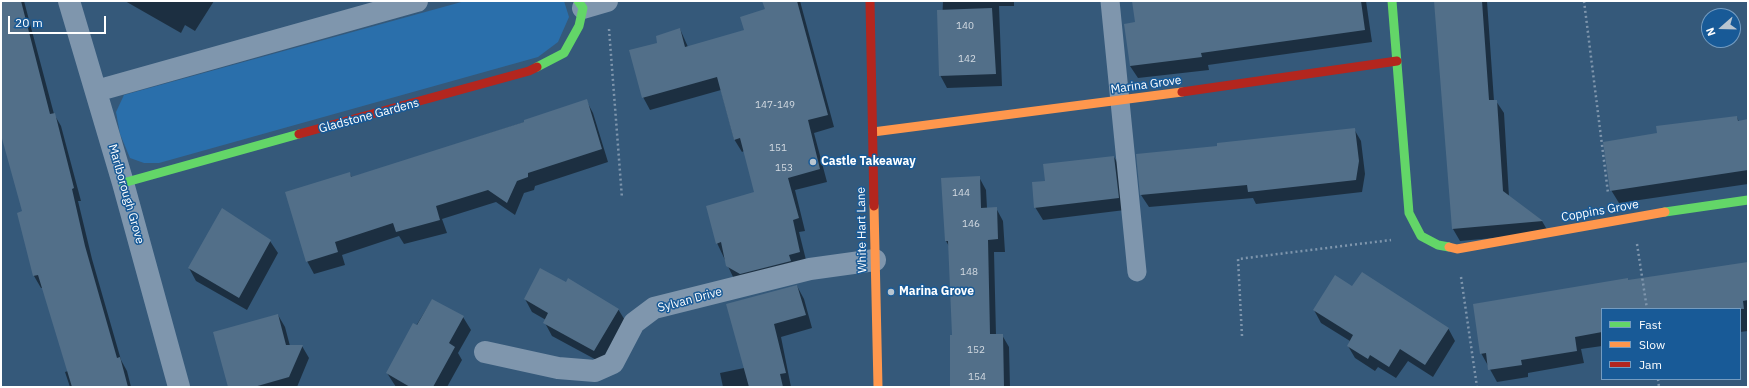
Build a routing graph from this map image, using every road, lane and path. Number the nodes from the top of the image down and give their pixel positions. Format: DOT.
graph roads {
  1 [pos="69,1"];
  2 [pos="417,1"];
  3 [pos="607,1"];
  4 [pos="870,1"];
  5 [pos="1110,1"];
  6 [pos="1392,1"];
  7 [pos="1584,1"];
  8 [pos="581,4"];
  9 [pos="1397,61"];
  10 [pos="96,91"];
  11 [pos="1119,101"];
  12 [pos="873,132"];
  13 [pos="123,183"];
  14 [pos="622,198"];
  15 [pos="1748,200"];
  16 [pos="1632,218"];
  17 [pos="1612,221"];
  18 [pos="1421,236"];
  19 [pos="1458,249"];
  20 [pos="874,260"];
  21 [pos="1137,272"];
  22 [pos="1647,308"];
  23 [pos="1242,336"];
  24 [pos="485,352"];
  25 [pos="178,387"];
  26 [pos="878,387"];
  27 [pos="1477,387"];
  1 -- 10 [label="street, Marlborough Grove"];
  2 -- 10 [label="street"];
  3 -- 8 [label="street, Gladstone Gardens"];
  3 -- 14 [label="path"];
  4 -- 12 [label="street, White Hart Lane"];
  5 -- 11 [label="lane"];
  6 -- 9 [label="street"];
  7 -- 17 [label="path"];
  8 -- 13 [label="street, Gladstone Gardens"];
  9 -- 11 [label="street, Marina Grove"];
  9 -- 18 [label="street"];
  10 -- 13 [label="street, Marlborough Grove"];
  11 -- 12 [label="street, Marina Grove"];
  11 -- 21 [label="lane"];
  12 -- 20 [label="street, White Hart Lane"];
  13 -- 25 [label="street, Marlborough Grove"];
  15 -- 16 [label="street, Coppins Grove"];
  16 -- 17 [label="street, Coppins Grove"];
  16 -- 22 [label="path"];
  17 -- 19 [label="street, Coppins Grove"];
  18 -- 19 [label="street"];
  18 -- 23 [label="path"];
  19 -- 27 [label="path"];
  20 -- 24 [label="street, Sylvan Drive"];
  20 -- 26 [label="street, White Hart Lane"];
}
